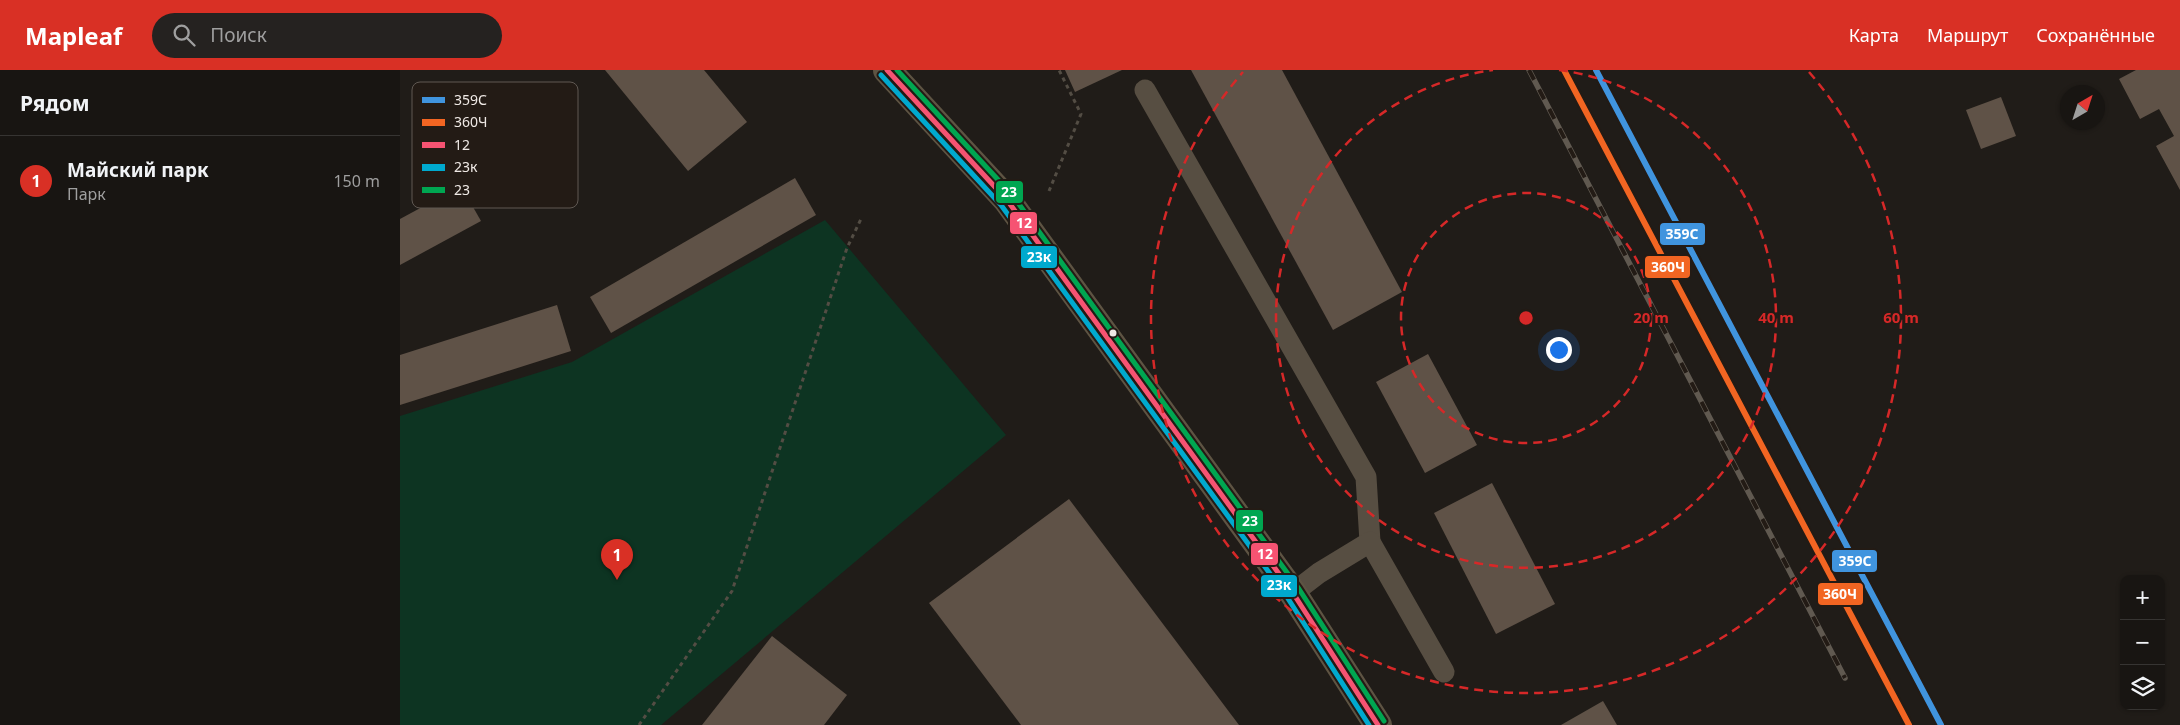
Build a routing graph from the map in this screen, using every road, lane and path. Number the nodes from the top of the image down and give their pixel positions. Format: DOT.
graph roads {
  1 [pos="887,70"];
  2 [pos="1060,70"];
  3 [pos="1145,90"];
  4 [pos="1048,191"];
  5 [pos="861,219"];
  6 [pos="1370,542"];
  7 [pos="1294,593"];
  8 [pos="1444,672"];
  9 [pos="639,725"];
  10 [pos="1378,725"];
  1 -- 7 [label="main road"];
  2 -- 4 [label="path"];
  3 -- 6 [label="lane"];
  5 -- 9 [label="path"];
  6 -- 7 [label="lane"];
  6 -- 8 [label="lane"];
  7 -- 10 [label="main road"];
}
